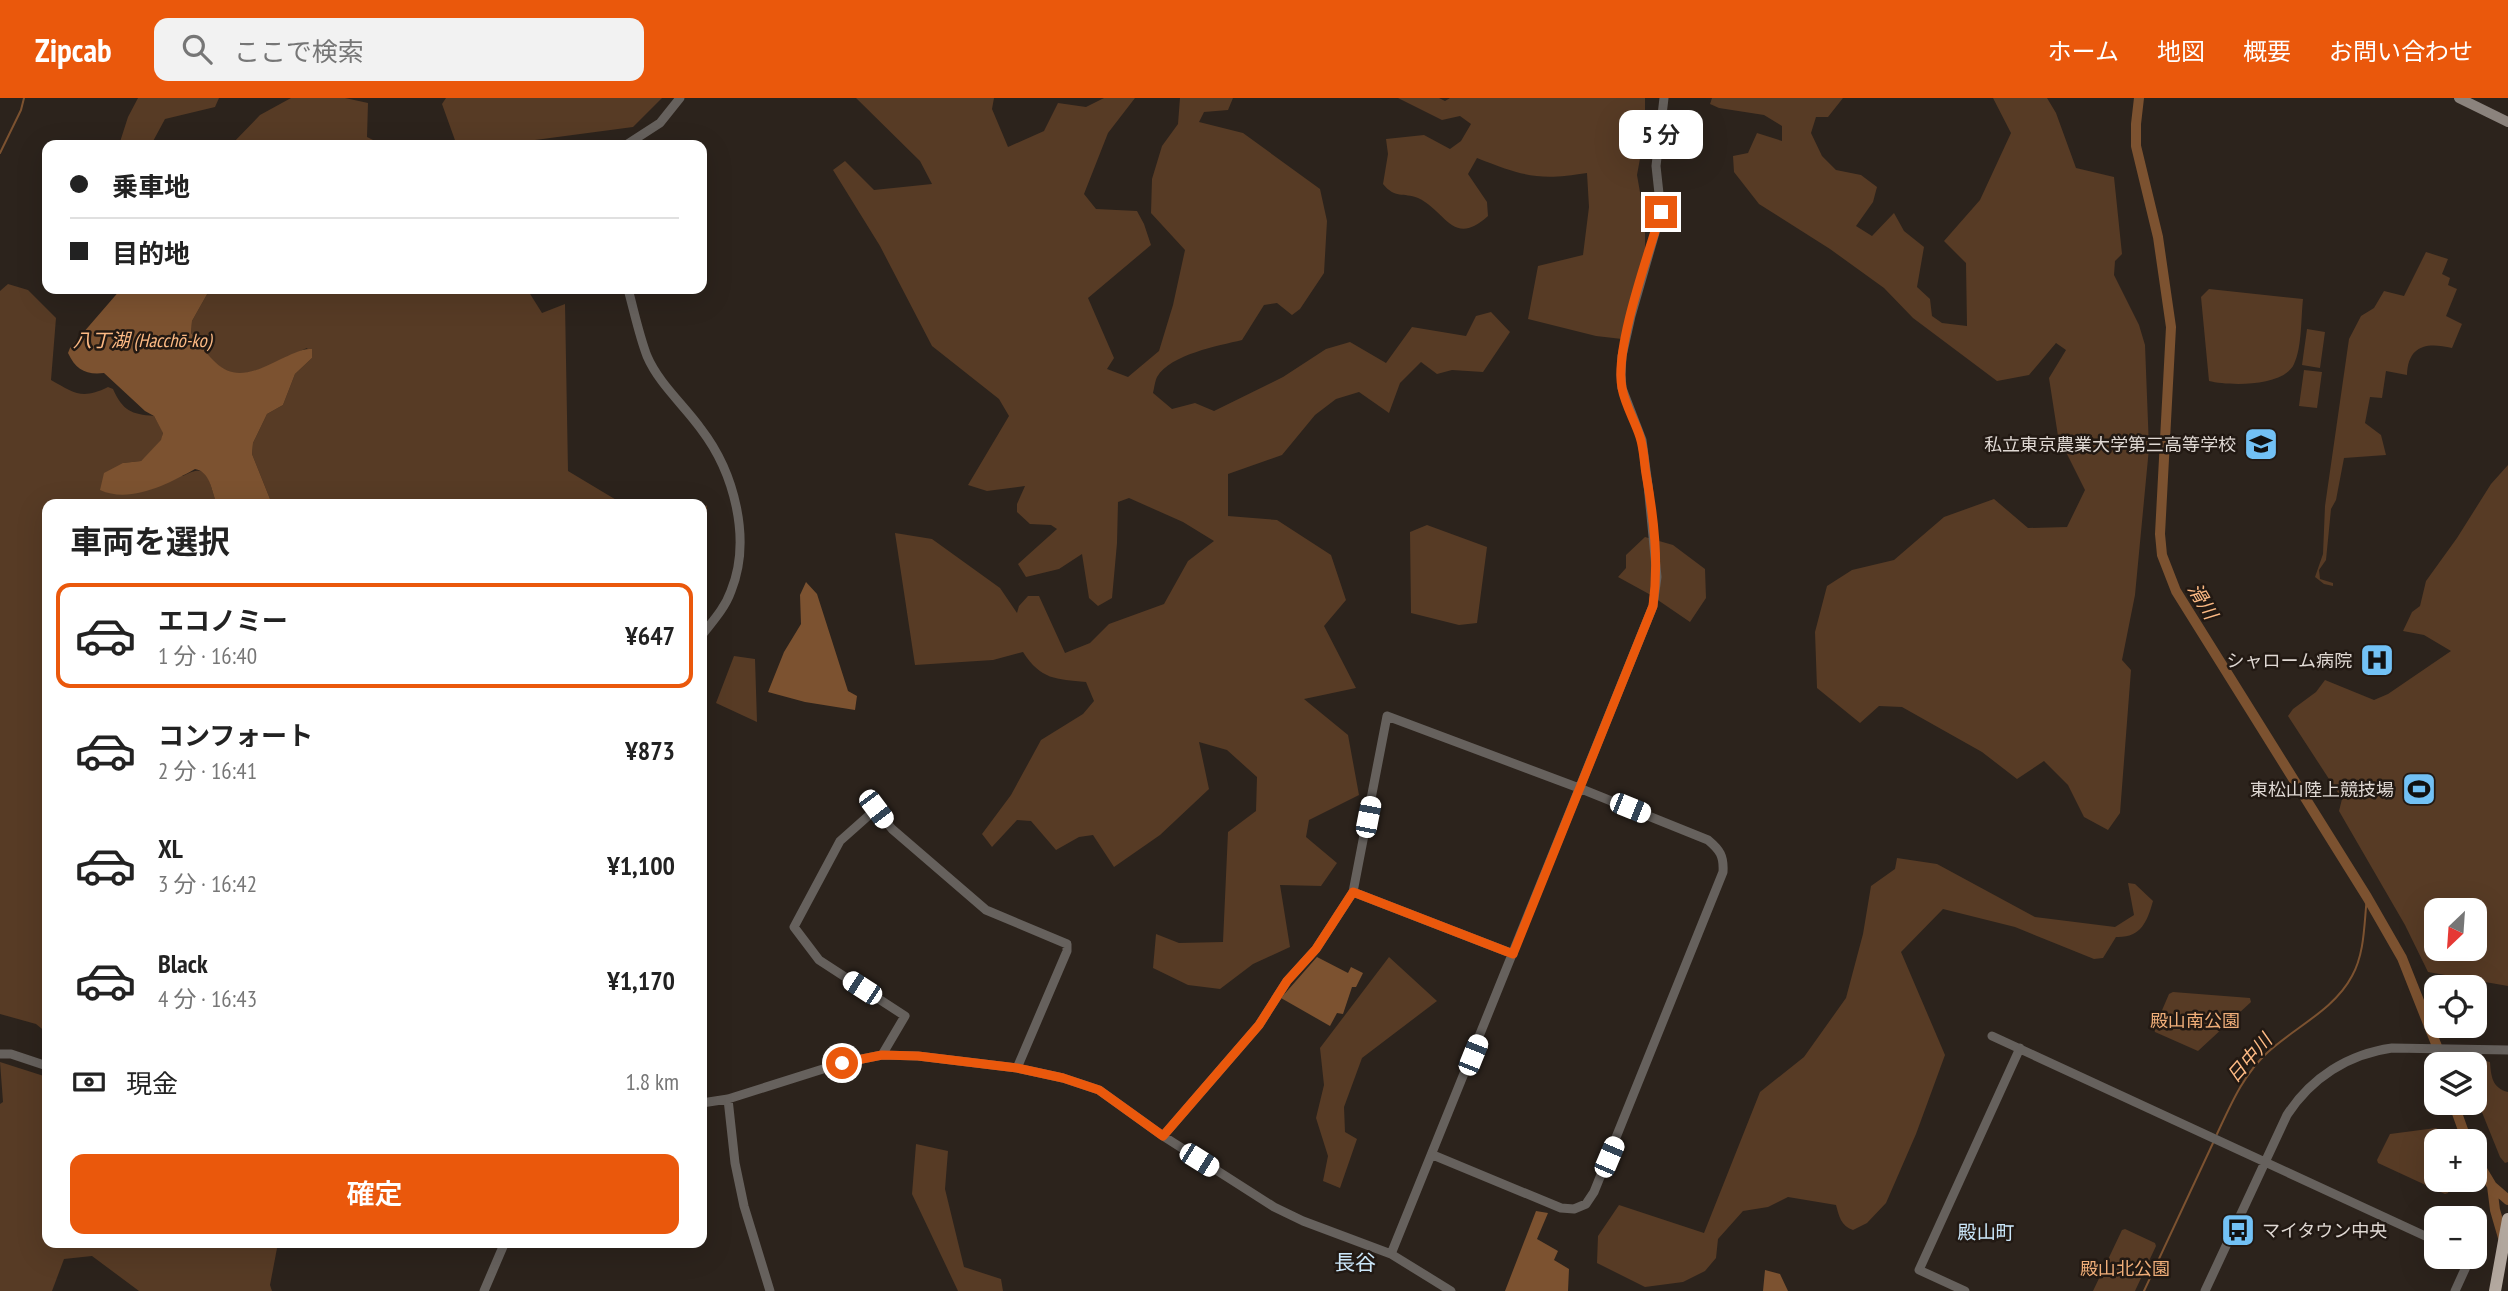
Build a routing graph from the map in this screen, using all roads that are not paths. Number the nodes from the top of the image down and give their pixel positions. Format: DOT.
graph roads {
  1 [pos="680,98"];
  2 [pos="1664,98"];
  3 [pos="2459,98"];
  4 [pos="2508,122"];
  5 [pos="634,140"];
  6 [pos="629,294"];
  7 [pos="707,629"];
  8 [pos="1579,788"];
  9 [pos="1353,892"];
  10 [pos="1513,954"];
  11 [pos="1992,1036"];
  12 [pos="2020,1048"];
  13 [pos="2508,1050"];
  14 [pos="0,1054"];
  15 [pos="882,1055"];
  16 [pos="42,1064"];
  17 [pos="1017,1068"];
  18 [pos="728,1099"];
  19 [pos="707,1102"];
  20 [pos="1163,1136"];
  21 [pos="1433,1155"];
  22 [pos="2265,1162"];
  23 [pos="2508,1219"];
  24 [pos="2424,1235"];
  25 [pos="502,1248"];
  26 [pos="1391,1254"];
  27 [pos="2465,1269"];
  28 [pos="2504,1269"];
  29 [pos="484,1291"];
  30 [pos="771,1291"];
  31 [pos="1451,1291"];
  32 [pos="1965,1291"];
  33 [pos="2205,1291"];
  34 [pos="2455,1291"];
  35 [pos="2495,1291"];
  36 [pos="2503,1291"];
  1 -- 5 [label="street"];
  2 -- 8 [label="street"];
  3 -- 4 [label="main road"];
  6 -- 7 [label="street"];
  8 -- 9 [label="street"];
  8 -- 10 [label="street"];
  8 -- 21 [label="street"];
  9 -- 10 [label="street"];
  9 -- 20 [label="street"];
  10 -- 21 [label="street"];
  11 -- 12 [label="street"];
  12 -- 22 [label="street"];
  12 -- 32 [label="street"];
  13 -- 22 [label="street"];
  14 -- 16 [label="street"];
  15 -- 17 [label="street"];
  15 -- 17 [label="street"];
  15 -- 18 [label="street"];
  17 -- 20 [label="street"];
  18 -- 19 [label="street"];
  18 -- 30 [label="street"];
  20 -- 26 [label="street"];
  21 -- 26 [label="street"];
  22 -- 24 [label="street"];
  22 -- 33 [label="street"];
  23 -- 28 [label="highway"];
  25 -- 29 [label="street"];
  26 -- 31 [label="street"];
  27 -- 34 [label="street"];
  28 -- 35 [label="highway"];
  28 -- 36 [label="highway"];
}
